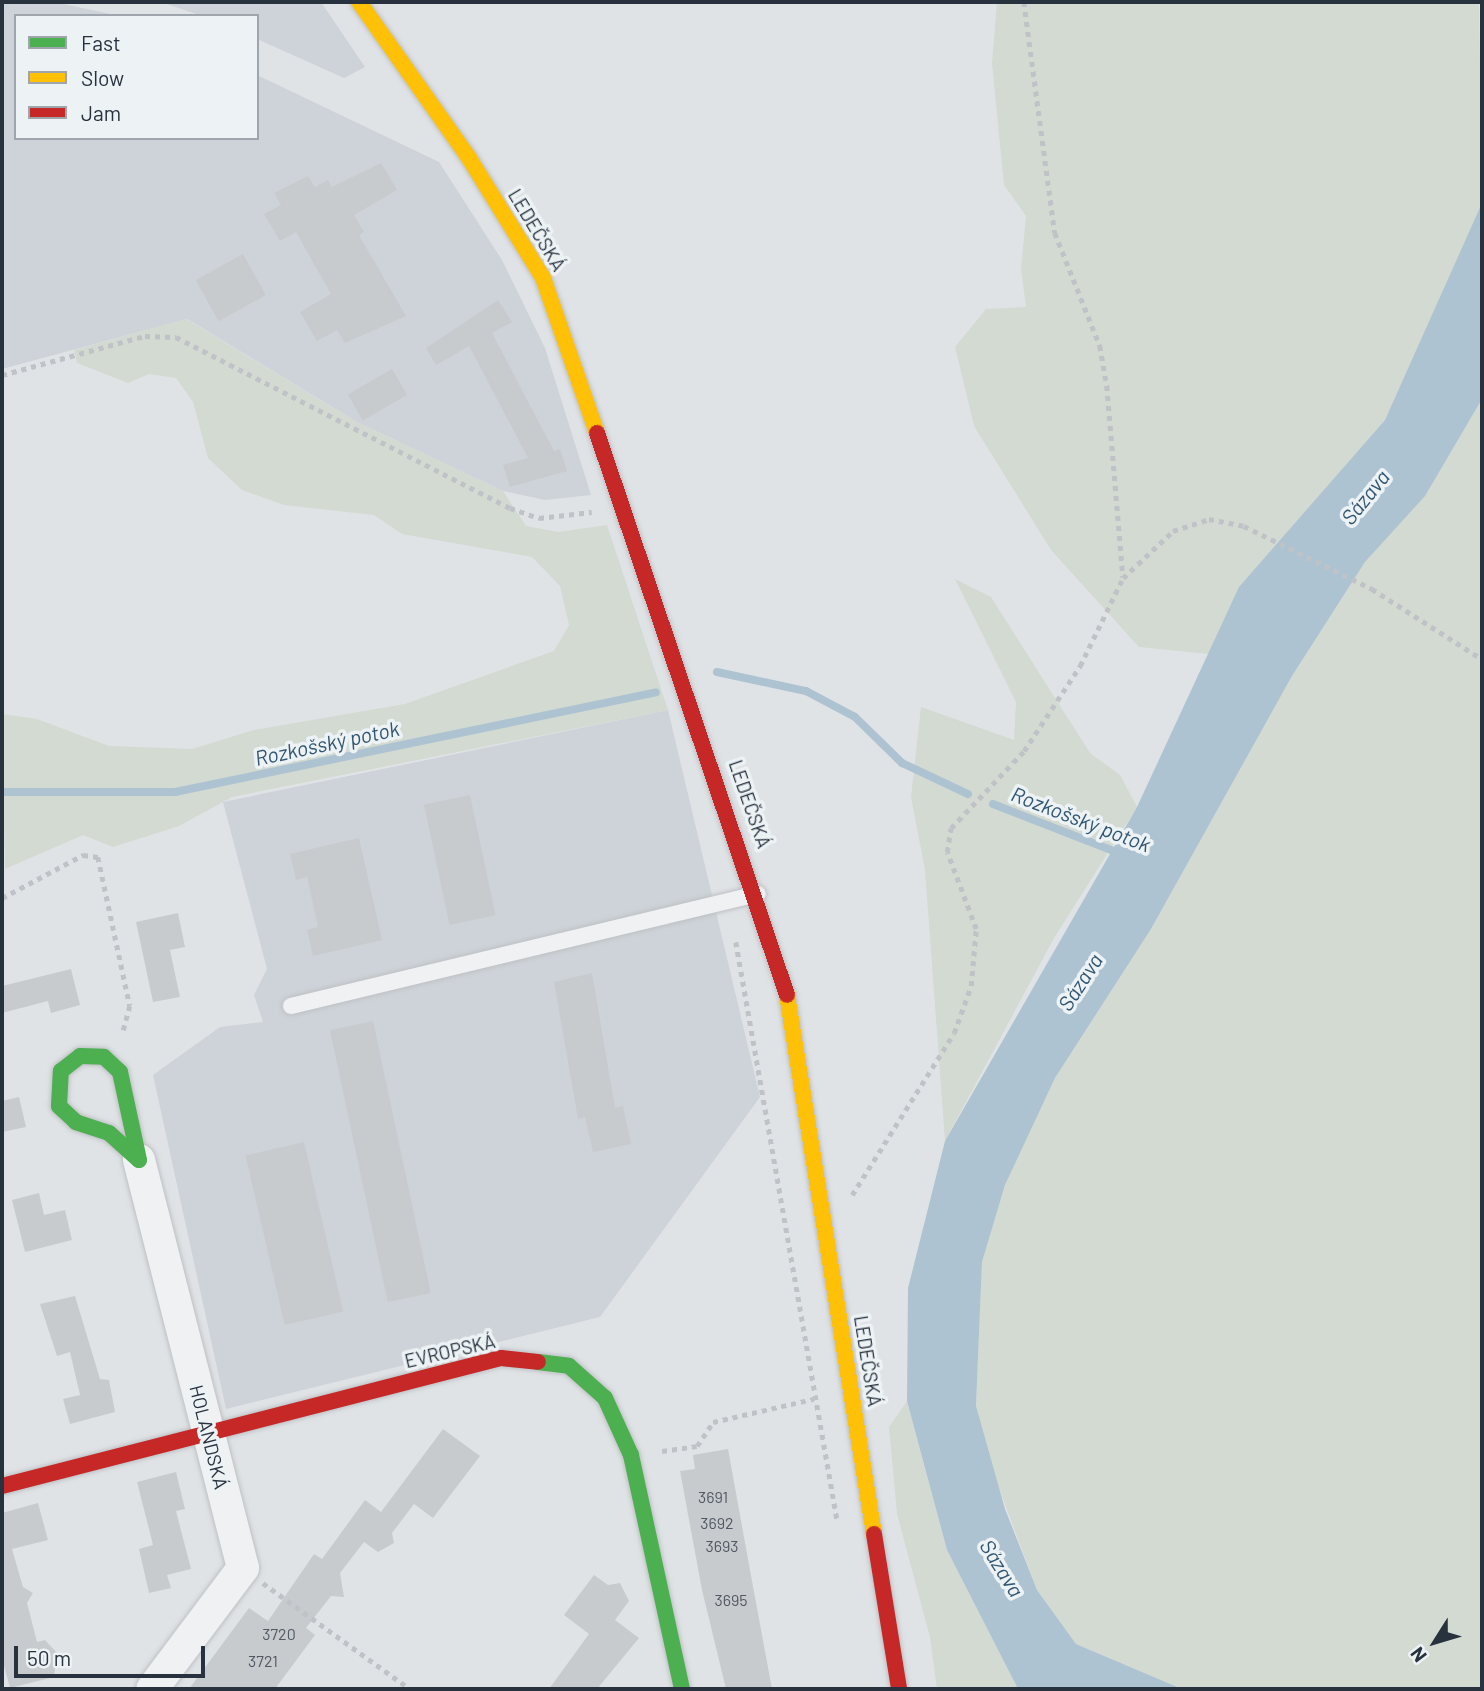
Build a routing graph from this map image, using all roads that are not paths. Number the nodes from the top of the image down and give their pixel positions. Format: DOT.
graph roads {
  1 [pos="359,2"];
  2 [pos="758,894"];
  3 [pos="291,1006"];
  4 [pos="139,1160"];
  5 [pos="207,1434"];
  6 [pos="2,1486"];
  7 [pos="152,1689"];
  8 [pos="682,1689"];
  9 [pos="899,1689"];
  1 -- 2 [label="main road, LEDEČSKÁ"];
  2 -- 3 [label="lane"];
  2 -- 9 [label="main road, LEDEČSKÁ"];
  4 -- 4 [label="main road, HOLANDSKÁ"];
  4 -- 5 [label="street, HOLANDSKÁ"];
  5 -- 6 [label="main road, EVROPSKÁ"];
  5 -- 7 [label="street, HOLANDSKÁ"];
  5 -- 8 [label="main road, EVROPSKÁ"];
}
